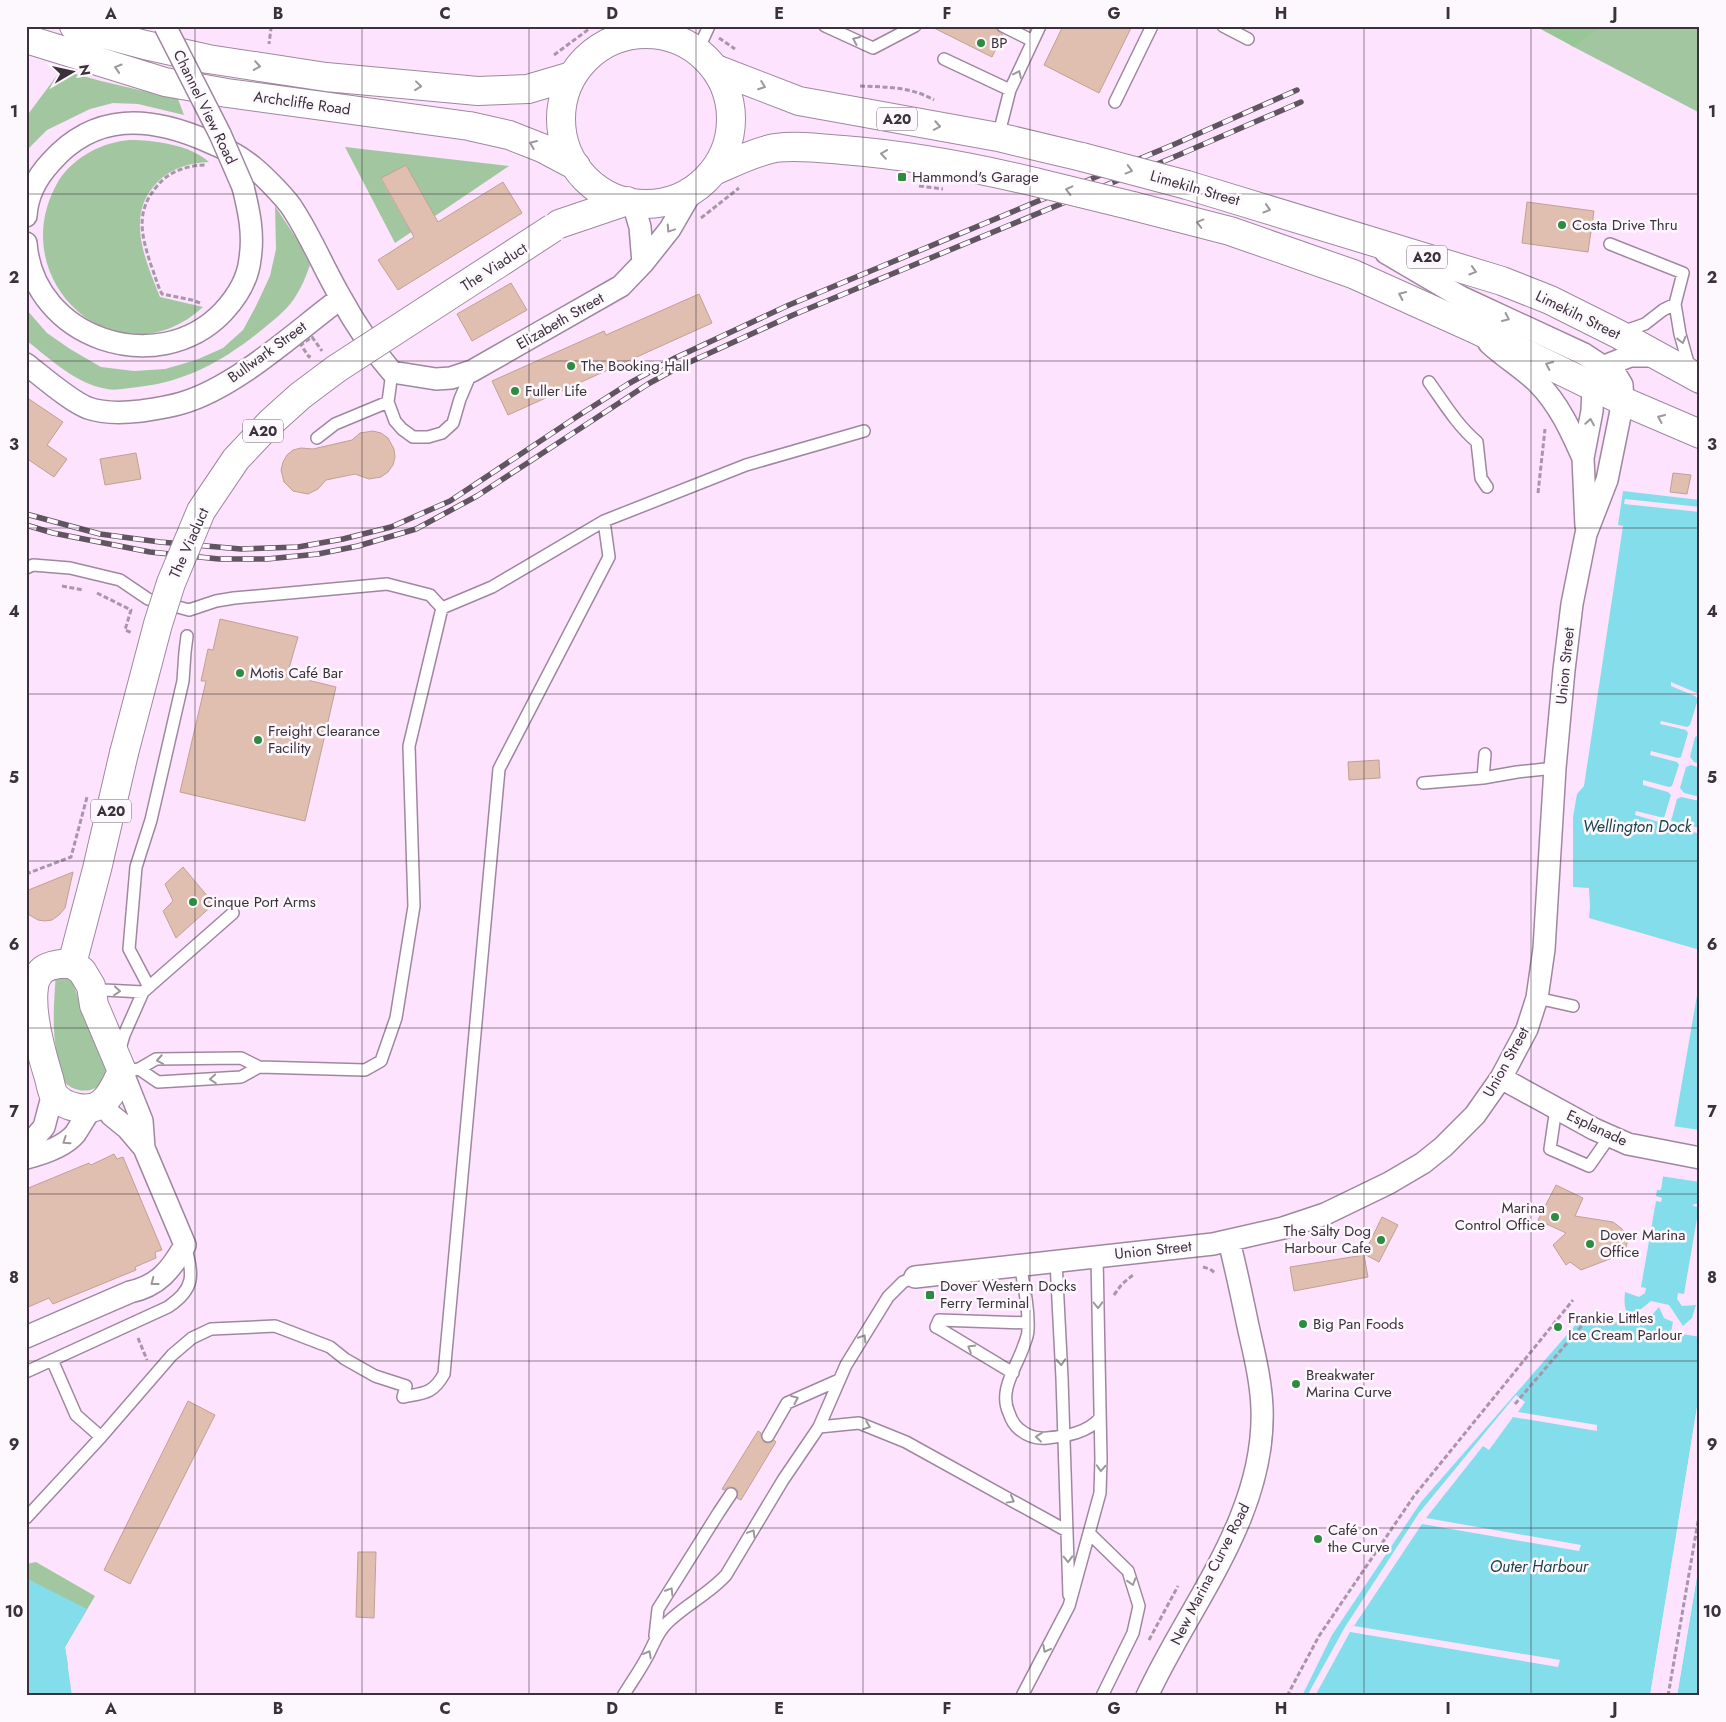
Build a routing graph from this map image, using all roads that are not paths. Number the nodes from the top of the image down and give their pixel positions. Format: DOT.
graph roads {
  1 [pos="74,26"];
  2 [pos="165,26"];
  3 [pos="825,26"];
  4 [pos="915,26"];
  5 [pos="1003,26"];
  6 [pos="1040,26"];
  7 [pos="1152,26"];
  8 [pos="1223,26"];
  9 [pos="704,35"];
  10 [pos="26,39"];
  11 [pos="1248,39"];
  12 [pos="1033,41"];
  13 [pos="944,59"];
  14 [pos="716,70"];
  15 [pos="572,76"];
  16 [pos="1010,90"];
  17 [pos="1115,102"];
  18 [pos="998,137"];
  19 [pos="714,171"];
  20 [pos="580,172"];
  21 [pos="692,191"];
  22 [pos="630,202"];
  23 [pos="26,216"];
  24 [pos="556,226"];
  25 [pos="1356,235"];
  26 [pos="26,243"];
  27 [pos="1610,244"];
  28 [pos="643,263"];
  29 [pos="341,298"];
  30 [pos="1675,304"];
  31 [pos="1474,329"];
  32 [pos="1618,334"];
  33 [pos="1658,356"];
  34 [pos="26,364"];
  35 [pos="472,371"];
  36 [pos="392,372"];
  37 [pos="1599,376"];
  38 [pos="1696,377"];
  39 [pos="1429,382"];
  40 [pos="1623,401"];
  41 [pos="388,402"];
  42 [pos="864,430"];
  43 [pos="1700,434"];
  44 [pos="317,438"];
  45 [pos="1583,458"];
  46 [pos="1487,487"];
  47 [pos="604,521"];
  48 [pos="1586,534"];
  49 [pos="26,568"];
  50 [pos="442,608"];
  51 [pos="187,636"];
  52 [pos="1485,754"];
  53 [pos="1555,768"];
  54 [pos="1484,778"];
  55 [pos="1423,783"];
  56 [pos="233,913"];
  57 [pos="72,964"];
  58 [pos="91,986"];
  59 [pos="146,989"];
  60 [pos="1537,998"];
  61 [pos="1573,1006"];
  62 [pos="126,1066"];
  63 [pos="259,1067"];
  64 [pos="1501,1078"];
  65 [pos="53,1093"];
  66 [pos="97,1105"];
  67 [pos="1556,1108"];
  68 [pos="1619,1140"];
  69 [pos="26,1148"];
  70 [pos="144,1148"];
  71 [pos="26,1158"];
  72 [pos="1700,1158"];
  73 [pos="1229,1241"];
  74 [pos="184,1245"];
  75 [pos="1097,1256"];
  76 [pos="1056,1261"];
  77 [pos="1020,1265"];
  78 [pos="915,1277"];
  79 [pos="1028,1323"];
  80 [pos="26,1336"];
  81 [pos="52,1360"];
  82 [pos="26,1372"];
  83 [pos="1013,1373"];
  84 [pos="839,1380"];
  85 [pos="1100,1418"];
  86 [pos="819,1427"];
  87 [pos="768,1436"];
  88 [pos="1064,1436"];
  89 [pos="101,1437"];
  90 [pos="731,1494"];
  91 [pos="26,1518"];
  92 [pos="1067,1531"];
  93 [pos="1089,1533"];
  94 [pos="1069,1606"];
  95 [pos="655,1636"];
  96 [pos="624,1696"];
  97 [pos="1022,1696"];
  98 [pos="1102,1696"];
  99 [pos="1148,1696"];
  1 -- 15 [label="highway, Archcliffe Road, one-way"];
  2 -- 26 [label="street, Channel View Road, bridge"];
  4 -- 3 [label="lane, one-way"];
  5 -- 12 [label="lane"];
  6 -- 12 [label="lane"];
  7 -- 17 [label="lane"];
  8 -- 11 [label="lane"];
  9 -- 14 [label="highway"];
  9 -- 15 [label="highway"];
  20 -- 10 [label="highway, Archcliffe Road, one-way"];
  16 -- 12 [label="lane, one-way"];
  13 -- 16 [label="lane"];
  14 -- 18 [label="highway, Limekiln Street / A20, one-way"];
  14 -- 19 [label="highway"];
  15 -- 20 [label="highway"];
  16 -- 18 [label="lane"];
  18 -- 25 [label="highway, Limekiln Street / A20, one-way, bridge"];
  19 -- 21 [label="highway"];
  31 -- 19 [label="highway, A20, one-way, bridge"];
  20 -- 22 [label="highway"];
  20 -- 24 [label="highway, The Viaduct / A20"];
  21 -- 22 [label="highway"];
  21 -- 28 [label="street, Elizabeth Street, one-way"];
  22 -- 24 [label="highway, The Viaduct / A20"];
  22 -- 28 [label="street"];
  23 -- 29 [label="street"];
  24 -- 57 [label="highway, The Viaduct / A20, bridge"];
  25 -- 32 [label="highway, Limekiln Street / A20, one-way"];
  25 -- 37 [label="street, one-way"];
  27 -- 30 [label="lane"];
  28 -- 35 [label="street, Elizabeth Street"];
  29 -- 34 [label="street, Bullwark Street"];
  29 -- 36 [label="street"];
  30 -- 32 [label="lane"];
  30 -- 38 [label="lane, one-way"];
  37 -- 31 [label="highway, A20, one-way"];
  31 -- 45 [label="street, Union Street"];
  32 -- 33 [label="highway, Limekiln Street / A20"];
  33 -- 37 [label="street"];
  33 -- 38 [label="highway, A20"];
  35 -- 36 [label="street, Elizabeth Street"];
  35 -- 41 [label="lane"];
  36 -- 41 [label="lane"];
  37 -- 40 [label="highway, A20"];
  45 -- 37 [label="street, Union Street, one-way"];
  39 -- 46 [label="lane"];
  43 -- 40 [label="highway, A20, one-way"];
  40 -- 48 [label="street, Union Street"];
  41 -- 44 [label="lane"];
  42 -- 47 [label="lane"];
  45 -- 48 [label="street, Union Street"];
  47 -- 50 [label="lane"];
  47 -- 89 [label="lane"];
  48 -- 53 [label="street, Union Street"];
  49 -- 50 [label="lane"];
  50 -- 63 [label="lane"];
  51 -- 59 [label="lane"];
  52 -- 54 [label="lane"];
  53 -- 54 [label="lane"];
  53 -- 60 [label="street, Union Street"];
  54 -- 55 [label="lane"];
  56 -- 59 [label="lane"];
  57 -- 58 [label="highway"];
  57 -- 65 [label="highway"];
  58 -- 59 [label="lane, one-way"];
  58 -- 62 [label="highway"];
  59 -- 62 [label="lane"];
  60 -- 61 [label="lane"];
  60 -- 64 [label="street, Union Street"];
  63 -- 62 [label="lane, one-way"];
  63 -- 62 [label="lane, one-way"];
  62 -- 66 [label="highway"];
  62 -- 70 [label="street"];
  64 -- 67 [label="street, Esplanade"];
  64 -- 73 [label="street, Union Street"];
  65 -- 66 [label="highway"];
  65 -- 69 [label="street"];
  66 -- 70 [label="street"];
  66 -- 71 [label="street, one-way"];
  67 -- 68 [label="street, Esplanade"];
  67 -- 68 [label="lane"];
  68 -- 72 [label="street, Esplanade"];
  70 -- 74 [label="street"];
  73 -- 75 [label="street, Union Street"];
  73 -- 99 [label="street, New Marina Curve Road"];
  74 -- 80 [label="street, one-way"];
  74 -- 81 [label="lane"];
  75 -- 76 [label="street, Union Street"];
  75 -- 85 [label="lane, one-way"];
  76 -- 77 [label="street, Union Street"];
  76 -- 88 [label="lane, one-way"];
  77 -- 78 [label="street, Union Street"];
  77 -- 79 [label="lane"];
  84 -- 78 [label="lane, one-way"];
  79 -- 83 [label="lane"];
  83 -- 79 [label="lane, one-way"];
  81 -- 82 [label="lane"];
  81 -- 89 [label="lane"];
  88 -- 83 [label="lane, one-way"];
  84 -- 86 [label="lane"];
  87 -- 84 [label="lane, one-way"];
  85 -- 88 [label="lane"];
  85 -- 93 [label="lane, one-way"];
  86 -- 92 [label="lane, one-way"];
  95 -- 86 [label="lane, one-way"];
  88 -- 92 [label="lane"];
  89 -- 91 [label="lane"];
  95 -- 90 [label="lane, one-way"];
  92 -- 94 [label="lane, one-way"];
  93 -- 94 [label="lane"];
  93 -- 98 [label="lane, one-way"];
  94 -- 97 [label="lane, one-way"];
  96 -- 95 [label="lane, one-way"];
}
